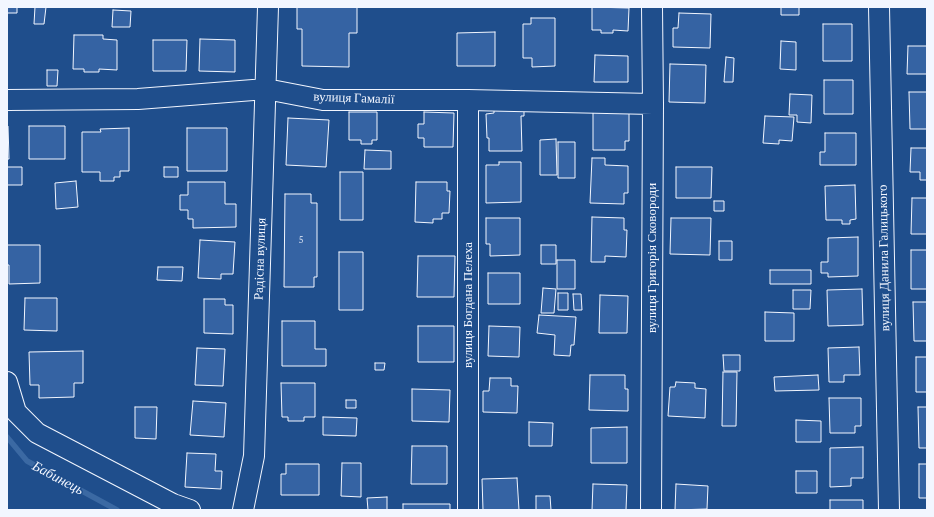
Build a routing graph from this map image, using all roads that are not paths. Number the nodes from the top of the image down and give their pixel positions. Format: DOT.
graph roads {
  1 [pos="268,7"];
  2 [pos="652,7"];
  3 [pos="879,7"];
  4 [pos="266,89"];
  5 [pos="7,100"];
  6 [pos="468,100"];
  7 [pos="653,104"];
  8 [pos="7,382"];
  9 [pos="190,510"];
  10 [pos="243,510"];
  11 [pos="468,510"];
  12 [pos="651,510"];
  13 [pos="889,510"];
  1 -- 4 [label="street, Радісна вулиця"];
  2 -- 7 [label="street, вулиця Григорія Сковороди"];
  3 -- 13 [label="street, вулиця Данила Галицького"];
  4 -- 5 [label="street, вулиця Гамалії"];
  4 -- 6 [label="street, вулиця Гамалії"];
  4 -- 10 [label="street, Радісна вулиця"];
  6 -- 7 [label="street, вулиця Гамалії"];
  6 -- 11 [label="street, вулиця Богдана Пелеха"];
  7 -- 12 [label="street, вулиця Григорія Сковороди"];
  8 -- 9 [label="street"];
}
